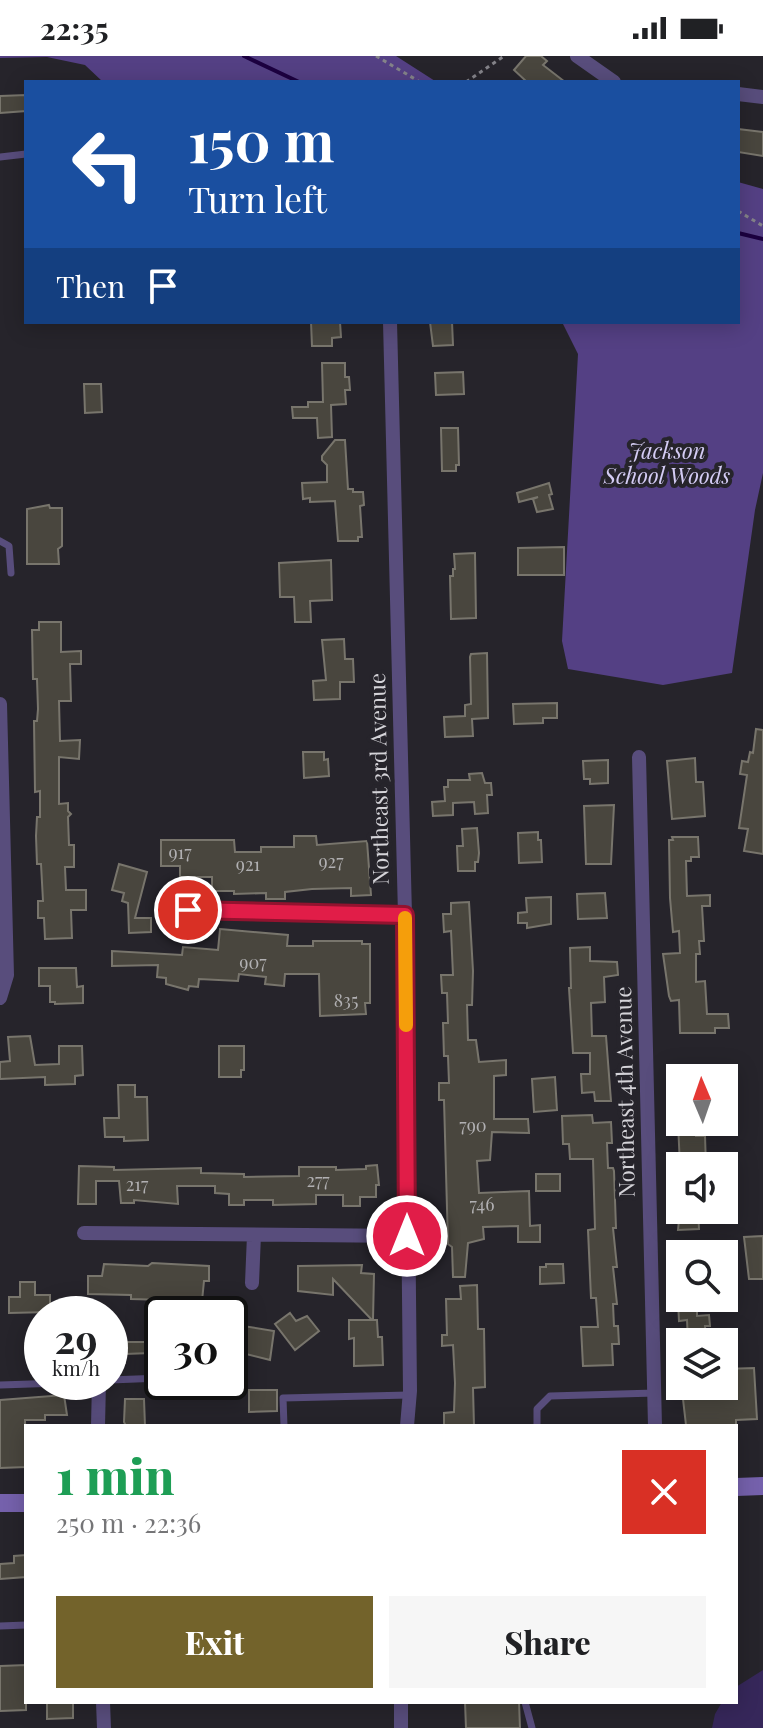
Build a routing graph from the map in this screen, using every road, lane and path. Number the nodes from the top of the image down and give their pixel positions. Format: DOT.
graph roads {
  1 [pos="376,56"];
  2 [pos="504,56"];
  3 [pos="577,56"];
  4 [pos="417,80"];
  5 [pos="470,80"];
  6 [pos="611,80"];
  7 [pos="740,94"];
  8 [pos="763,97"];
  9 [pos="24,154"];
  10 [pos="0,157"];
  11 [pos="740,212"];
  12 [pos="763,226"];
  13 [pos="390,324"];
  14 [pos="0,541"];
  15 [pos="11,573"];
  16 [pos="0,704"];
  17 [pos="639,757"];
  18 [pos="2,805"];
  19 [pos="188,910"];
  20 [pos="405,915"];
  21 [pos="0,998"];
  22 [pos="84,1233"];
  23 [pos="254,1235"];
  24 [pos="407,1236"];
  25 [pos="252,1283"];
  26 [pos="24,1384"];
  27 [pos="0,1385"];
  28 [pos="655,1393"];
  29 [pos="410,1395"];
  30 [pos="99,1400"];
  31 [pos="98,1424"];
  32 [pos="284,1424"];
  33 [pos="407,1424"];
  34 [pos="537,1424"];
  35 [pos="655,1424"];
  36 [pos="763,1486"];
  37 [pos="738,1487"];
  38 [pos="0,1503"];
  39 [pos="24,1503"];
  40 [pos="24,1625"];
  41 [pos="0,1626"];
  42 [pos="103,1704"];
  43 [pos="401,1704"];
  44 [pos="526,1704"];
  45 [pos="104,1728"];
  46 [pos="401,1728"];
  47 [pos="532,1728"];
  1 -- 4 [label="path"];
  2 -- 5 [label="path"];
  3 -- 6 [label="street"];
  7 -- 8 [label="street"];
  9 -- 10 [label="lane"];
  11 -- 12 [label="path"];
  13 -- 20 [label="street, Northeast 3rd Avenue"];
  14 -- 15 [label="lane"];
  16 -- 18 [label="street"];
  17 -- 28 [label="street, Northeast 4th Avenue"];
  18 -- 21 [label="street"];
  19 -- 20 [label="lane"];
  20 -- 24 [label="street, Northeast 3rd Avenue"];
  22 -- 23 [label="street"];
  23 -- 24 [label="street"];
  23 -- 25 [label="street"];
  24 -- 29 [label="street, Northeast 3rd Avenue"];
  26 -- 27 [label="lane"];
  28 -- 34 [label="lane"];
  28 -- 35 [label="street, Northeast 4th Avenue"];
  29 -- 32 [label="lane"];
  29 -- 33 [label="street, Northeast 3rd Avenue"];
  30 -- 31 [label="street"];
  36 -- 37 [label="street"];
  38 -- 39 [label="street"];
  40 -- 41 [label="lane"];
  42 -- 45 [label="street"];
  43 -- 46 [label="street"];
  44 -- 47 [label="lane"];
}
